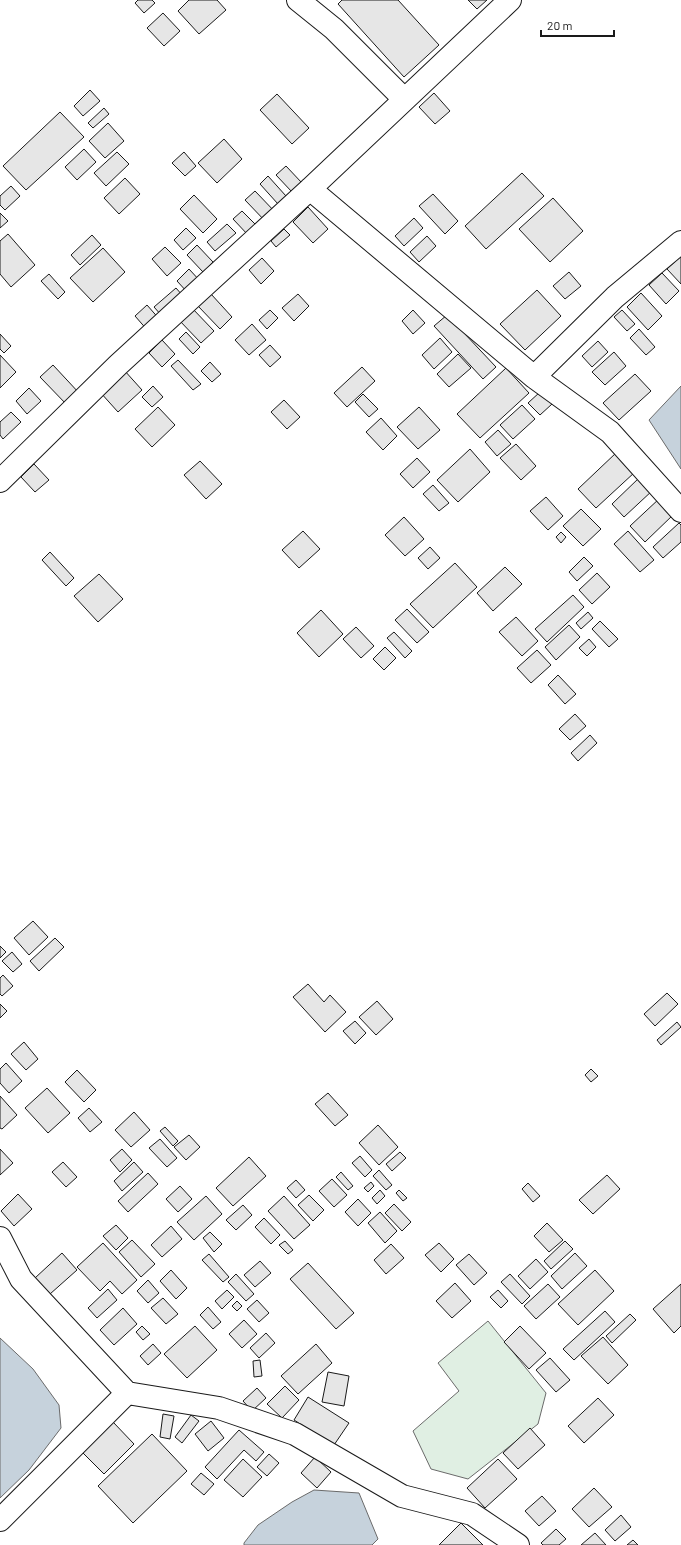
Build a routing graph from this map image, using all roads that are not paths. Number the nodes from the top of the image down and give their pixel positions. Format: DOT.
graph roads {
  1 [pos="298,0"];
  2 [pos="510,0"];
  3 [pos="404,99"];
  4 [pos="310,189"];
  5 [pos="681,242"];
  6 [pos="534,377"];
  7 [pos="0,481"];
  8 [pos="681,512"];
  9 [pos="0,1238"];
  10 [pos="127,1393"];
  11 [pos="0,1520"];
  12 [pos="518,1545"];
  1 -- 3 [label="street"];
  2 -- 3 [label="street"];
  3 -- 4 [label="street"];
  4 -- 6 [label="street"];
  4 -- 7 [label="street"];
  5 -- 6 [label="street"];
  6 -- 8 [label="street"];
  9 -- 10 [label="street"];
  10 -- 11 [label="street"];
  10 -- 12 [label="street"];
}
